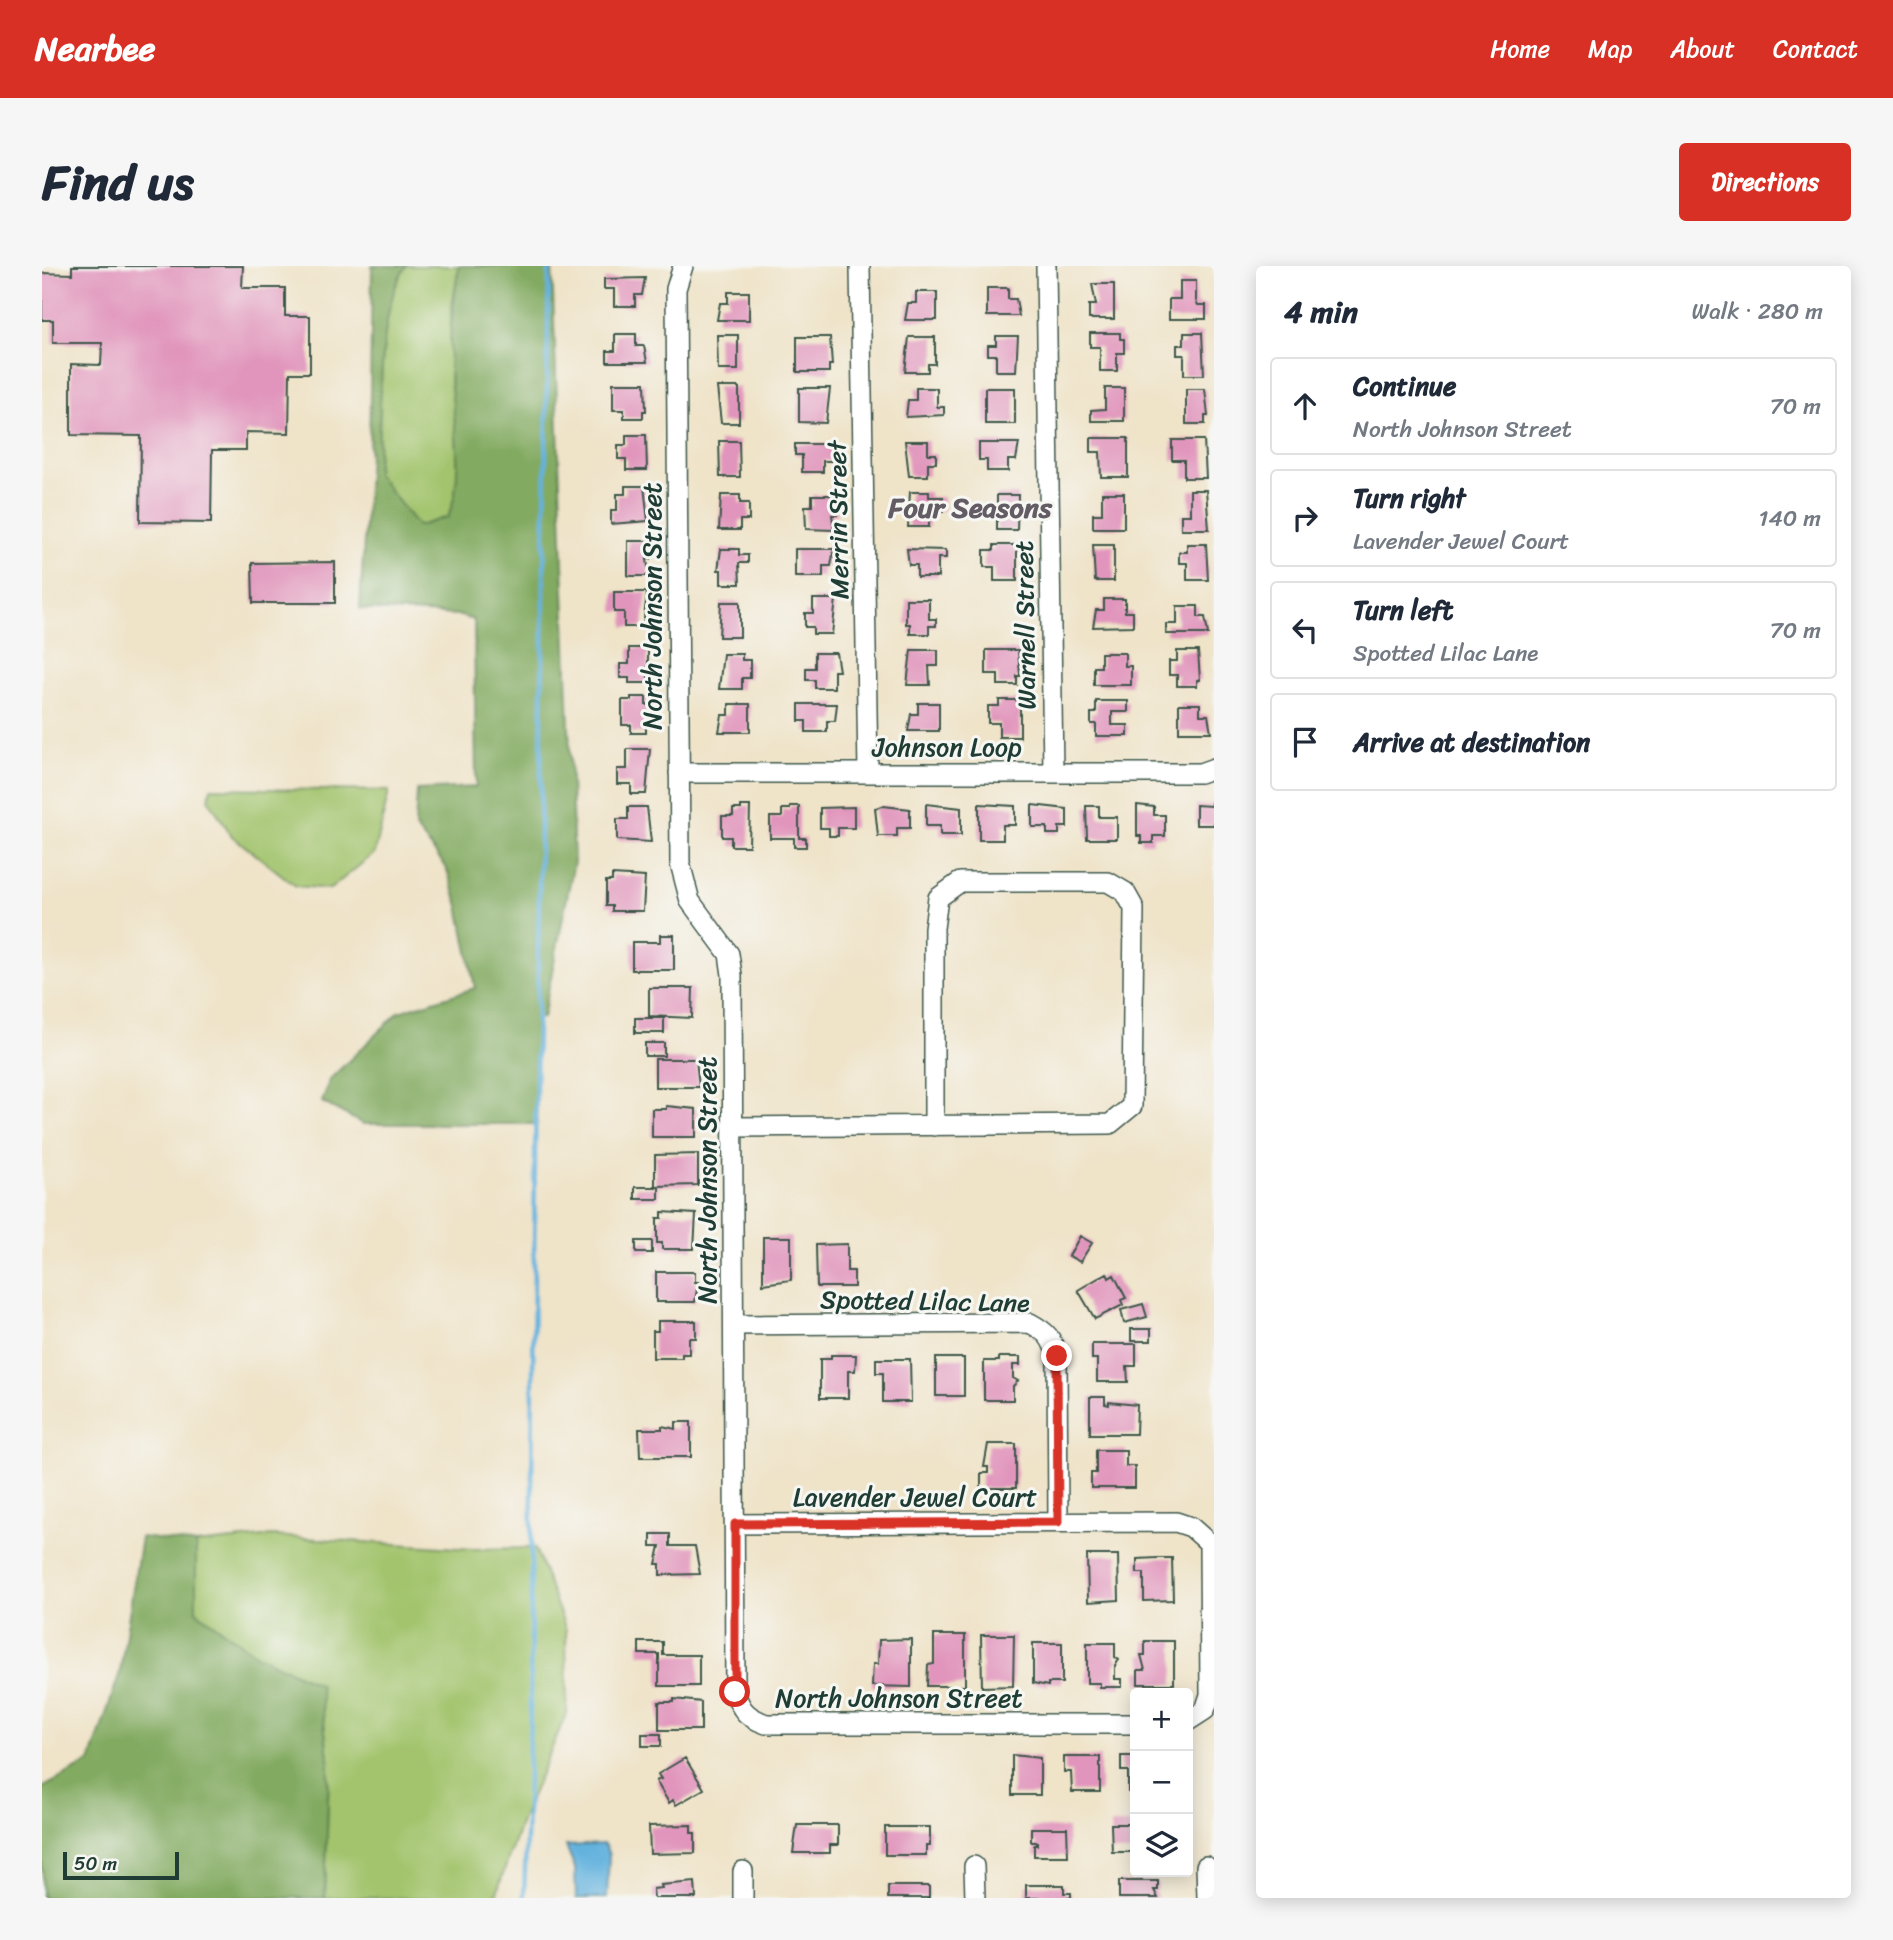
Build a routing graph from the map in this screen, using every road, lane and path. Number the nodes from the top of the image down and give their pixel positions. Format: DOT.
graph roads {
  1 [pos="683,266"];
  2 [pos="860,266"];
  3 [pos="1046,266"];
  4 [pos="1214,768"];
  5 [pos="679,773"];
  6 [pos="868,773"];
  7 [pos="1053,773"];
  8 [pos="934,1126"];
  9 [pos="733,1127"];
  10 [pos="734,1325"];
  11 [pos="1058,1522"];
  12 [pos="735,1524"];
  13 [pos="1212,1543"];
  14 [pos="1193,1718"];
  15 [pos="1130,1724"];
  16 [pos="975,1866"];
  17 [pos="1206,1866"];
  18 [pos="743,1871"];
  19 [pos="743,1898"];
  20 [pos="975,1898"];
  21 [pos="1207,1898"];
  1 -- 5 [label="street, North Johnson Street"];
  2 -- 6 [label="street, Merrin Street"];
  3 -- 7 [label="street, Warnell Street"];
  4 -- 7 [label="street, Johnson Loop"];
  5 -- 6 [label="street, Johnson Loop"];
  5 -- 9 [label="street, North Johnson Street"];
  6 -- 7 [label="street, Johnson Loop"];
  8 -- 8 [label="street"];
  8 -- 9 [label="street"];
  9 -- 10 [label="street, North Johnson Street"];
  10 -- 11 [label="street, Spotted Lilac Lane"];
  10 -- 12 [label="street, North Johnson Street"];
  11 -- 12 [label="street, Lavender Jewel Court"];
  11 -- 13 [label="street, Lavender Jewel Court"];
  12 -- 15 [label="street, North Johnson Street"];
  13 -- 14 [label="street"];
  16 -- 20 [label="street"];
  17 -- 21 [label="street"];
  18 -- 19 [label="street"];
}
